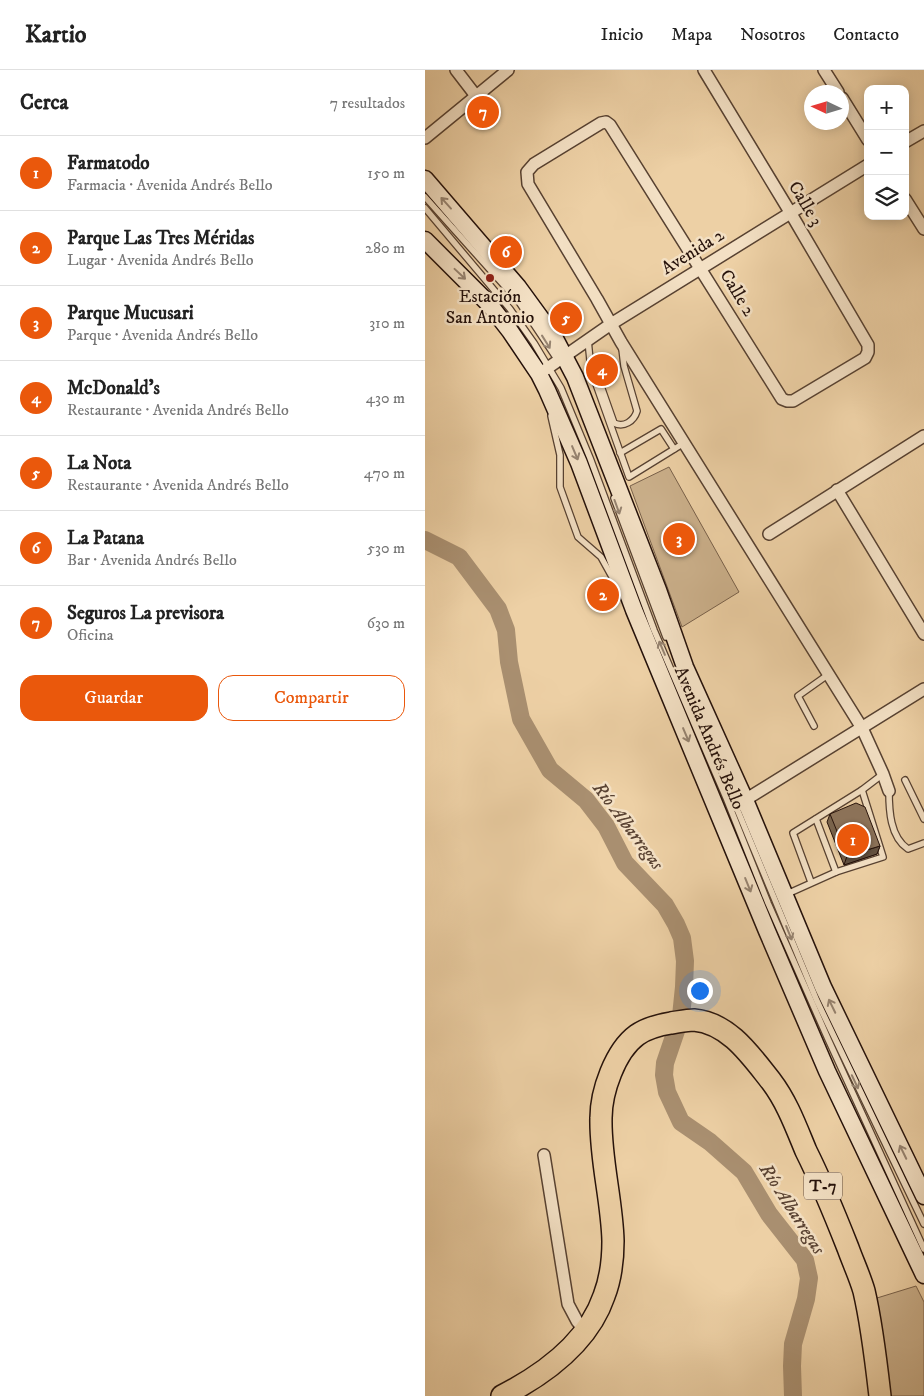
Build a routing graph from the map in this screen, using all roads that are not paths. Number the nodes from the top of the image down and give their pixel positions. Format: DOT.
graph roads {
  1 [pos="456,70"];
  2 [pos="508,70"];
  3 [pos="704,70"];
  4 [pos="824,70"];
  5 [pos="834,85"];
  6 [pos="476,96"];
  7 [pos="849,110"];
  8 [pos="924,130"];
  9 [pos="864,134"];
  10 [pos="427,136"];
  11 [pos="909,139"];
  12 [pos="864,167"];
  13 [pos="425,179"];
  14 [pos="425,197"];
  15 [pos="909,205"];
  16 [pos="425,208"];
  17 [pos="790,212"];
  18 [pos="924,229"];
  19 [pos="425,240"];
  20 [pos="701,268"];
  21 [pos="611,324"];
  22 [pos="588,340"];
  23 [pos="621,342"];
  24 [pos="865,358"];
  25 [pos="554,365"];
  26 [pos="596,372"];
  27 [pos="547,390"];
  28 [pos="924,436"];
  29 [pos="679,446"];
  30 [pos="620,453"];
  31 [pos="837,490"];
  32 [pos="612,495"];
  33 [pos="769,534"];
  34 [pos="634,610"];
  35 [pos="924,634"];
  36 [pos="670,646"];
  37 [pos="673,655"];
  38 [pos="829,674"];
  39 [pos="687,688"];
  40 [pos="924,689"];
  41 [pos="690,696"];
  42 [pos="814,726"];
  43 [pos="862,728"];
  44 [pos="883,774"];
  45 [pos="905,780"];
  46 [pos="862,790"];
  47 [pos="889,791"];
  48 [pos="745,800"];
  49 [pos="816,819"];
  50 [pos="924,819"];
  51 [pos="924,843"];
  52 [pos="836,872"];
  53 [pos="811,882"];
  54 [pos="785,896"];
  55 [pos="544,1154"];
  56 [pos="924,1196"];
  57 [pos="924,1224"];
  58 [pos="924,1249"];
  59 [pos="924,1275"];
  60 [pos="586,1332"];
  61 [pos="506,1394"];
  62 [pos="880,1396"];
  1 -- 6 [label="street"];
  2 -- 6 [label="street"];
  3 -- 17 [label="street, Calle 3"];
  4 -- 5 [label="street"];
  6 -- 10 [label="street"];
  7 -- 9 [label="street"];
  8 -- 11 [label="street"];
  12 -- 17 [label="street, Avenida 2"];
  25 -- 13 [label="street, Avenida Andrés Bello, one-way"];
  14 -- 25 [label="lane, one-way"];
  15 -- 18 [label="street"];
  16 -- 25 [label="lane"];
  17 -- 20 [label="street, Avenida 2"];
  17 -- 24 [label="street, Calle 3"];
  19 -- 25 [label="street, Avenida Andrés Bello, one-way"];
  20 -- 21 [label="street, Avenida 2"];
  20 -- 21 [label="street, Calle 2"];
  20 -- 24 [label="street, Calle 2"];
  21 -- 22 [label="street, Avenida 2"];
  21 -- 23 [label="street"];
  22 -- 25 [label="street, Avenida 2"];
  22 -- 30 [label="lane"];
  23 -- 26 [label="lane"];
  23 -- 29 [label="street"];
  25 -- 27 [label="street, Avenida Andrés Bello"];
  25 -- 48 [label="street, Avenida Andrés Bello"];
  58 -- 25 [label="lane, one-way"];
  27 -- 34 [label="street, Avenida Andrés Bello, one-way"];
  27 -- 34 [label="lane"];
  28 -- 31 [label="street"];
  29 -- 30 [label="lane"];
  29 -- 30 [label="lane"];
  29 -- 38 [label="street"];
  31 -- 33 [label="street"];
  31 -- 35 [label="street"];
  32 -- 36 [label="lane, one-way"];
  34 -- 59 [label="street, Avenida Andrés Bello, one-way"];
  37 -- 39 [label="lane"];
  38 -- 42 [label="lane"];
  38 -- 43 [label="street"];
  40 -- 43 [label="street"];
  41 -- 57 [label="lane, one-way"];
  43 -- 44 [label="street"];
  43 -- 48 [label="street"];
  44 -- 46 [label="lane"];
  44 -- 47 [label="street"];
  45 -- 50 [label="lane"];
  46 -- 49 [label="lane"];
  46 -- 52 [label="lane"];
  47 -- 51 [label="lane"];
  48 -- 54 [label="street, Avenida Andrés Bello"];
  49 -- 52 [label="lane"];
  49 -- 53 [label="lane"];
  52 -- 53 [label="lane"];
  53 -- 54 [label="lane"];
  56 -- 54 [label="street, Avenida Andrés Bello, one-way"];
  55 -- 60 [label="street"];
  60 -- 61 [label="highway, T-7"];
  60 -- 62 [label="highway, T-7"];
}
